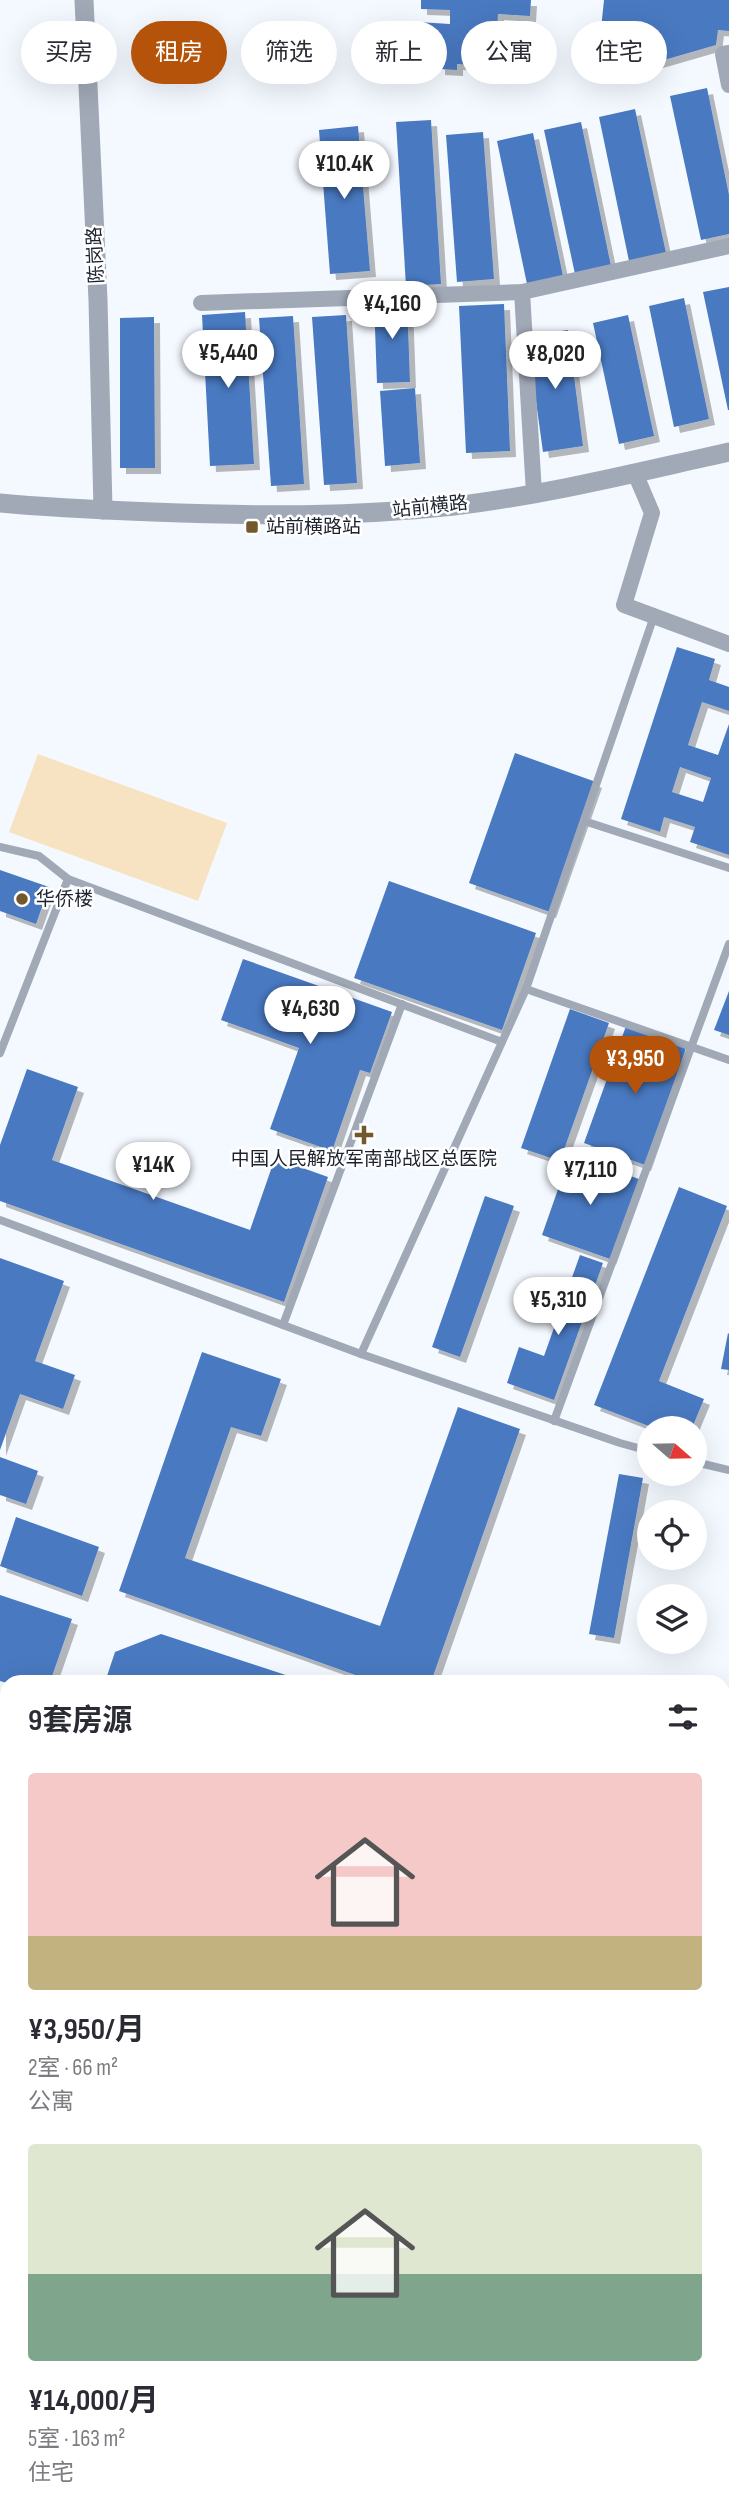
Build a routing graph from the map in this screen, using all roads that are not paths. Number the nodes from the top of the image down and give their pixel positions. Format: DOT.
graph roads {
  1 [pos="84,0"];
  2 [pos="729,53"];
  3 [pos="729,85"];
  4 [pos="729,246"];
  5 [pos="522,292"];
  6 [pos="201,303"];
  7 [pos="729,452"];
  8 [pos="635,473"];
  9 [pos="534,493"];
  10 [pos="0,503"];
  11 [pos="103,510"];
  12 [pos="654,616"];
  13 [pos="729,644"];
  14 [pos="584,821"];
  15 [pos="0,847"];
  16 [pos="729,868"];
  17 [pos="68,879"];
  18 [pos="729,944"];
  19 [pos="526,989"];
  20 [pos="402,1004"];
  21 [pos="502,1042"];
  22 [pos="692,1047"];
  23 [pos="0,1053"];
  24 [pos="729,1060"];
  25 [pos="0,1220"];
  26 [pos="283,1325"];
  27 [pos="361,1354"];
  28 [pos="554,1421"];
  29 [pos="637,1448"];
  30 [pos="707,1465"];
  31 [pos="729,1470"];
  1 -- 11 [label="street, 陈岗路"];
  2 -- 3 [label="street"];
  4 -- 5 [label="street"];
  5 -- 6 [label="street"];
  5 -- 9 [label="street"];
  7 -- 8 [label="street, 站前横路"];
  8 -- 9 [label="street, 站前横路"];
  8 -- 12 [label="street"];
  9 -- 11 [label="street, 站前横路"];
  10 -- 11 [label="street, 站前横路"];
  12 -- 13 [label="street"];
  12 -- 14 [label="lane"];
  14 -- 16 [label="lane"];
  14 -- 19 [label="lane"];
  15 -- 17 [label="lane"];
  17 -- 20 [label="lane"];
  17 -- 23 [label="lane"];
  18 -- 22 [label="lane"];
  19 -- 21 [label="lane"];
  19 -- 22 [label="lane"];
  20 -- 21 [label="lane"];
  20 -- 26 [label="lane"];
  21 -- 27 [label="lane"];
  22 -- 24 [label="lane"];
  22 -- 28 [label="lane"];
  25 -- 26 [label="lane"];
  26 -- 27 [label="lane"];
  27 -- 28 [label="lane"];
  28 -- 29 [label="lane"];
  30 -- 31 [label="lane"];
}
